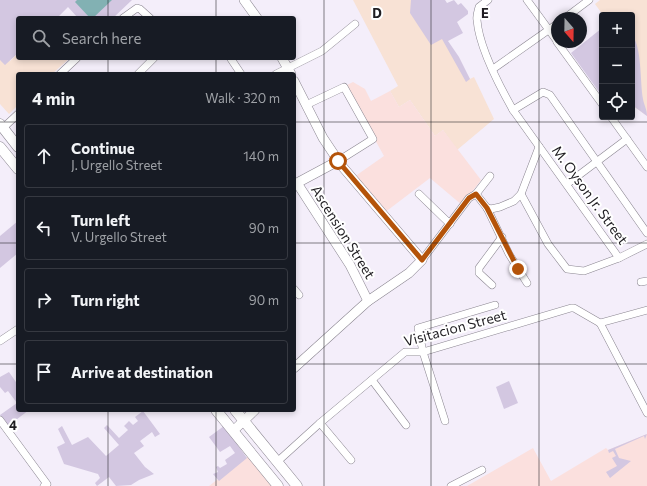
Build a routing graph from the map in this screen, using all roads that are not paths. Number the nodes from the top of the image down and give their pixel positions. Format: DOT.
graph roads {
  1 [pos="244,0"];
  2 [pos="488,0"];
  3 [pos="527,0"];
  4 [pos="589,0"];
  5 [pos="573,12"];
  6 [pos="126,16"];
  7 [pos="148,16"];
  8 [pos="256,16"];
  9 [pos="355,24"];
  10 [pos="549,30"];
  11 [pos="551,33"];
  12 [pos="561,48"];
  13 [pos="75,60"];
  14 [pos="152,60"];
  15 [pos="232,60"];
  16 [pos="283,60"];
  17 [pos="493,69"];
  18 [pos="289,71"];
  19 [pos="62,72"];
  20 [pos="140,72"];
  21 [pos="239,72"];
  22 [pos="296,85"];
  23 [pos="599,100"];
  24 [pos="306,105"];
  25 [pos="513,110"];
  26 [pos="16,116"];
  27 [pos="614,120"];
  28 [pos="1,128"];
  29 [pos="627,139"];
  30 [pos="16,144"];
  31 [pos="0,147"];
  32 [pos="539,147"];
  33 [pos="338,161"];
  34 [pos="596,162"];
  35 [pos="16,166"];
  36 [pos="647,167"];
  37 [pos="490,176"];
  38 [pos="296,182"];
  39 [pos="296,184"];
  40 [pos="566,184"];
  41 [pos="419,194"];
  42 [pos="476,194"];
  43 [pos="522,194"];
  44 [pos="487,208"];
  45 [pos="450,224"];
  46 [pos="647,233"];
  47 [pos="502,237"];
  48 [pos="647,244"];
  49 [pos="619,258"];
  50 [pos="422,260"];
  51 [pos="527,283"];
  52 [pos="492,285"];
  53 [pos="368,301"];
  54 [pos="495,305"];
  55 [pos="647,310"];
  56 [pos="600,323"];
  57 [pos="16,330"];
  58 [pos="0,342"];
  59 [pos="423,352"];
  60 [pos="296,366"];
  61 [pos="372,380"];
  62 [pos="218,412"];
  63 [pos="236,412"];
  64 [pos="253,412"];
  65 [pos="647,413"];
  66 [pos="0,420"];
  67 [pos="445,421"];
  68 [pos="244,422"];
  69 [pos="320,423"];
  70 [pos="406,425"];
  71 [pos="233,431"];
  72 [pos="351,460"];
  73 [pos="277,462"];
  74 [pos="482,470"];
  75 [pos="44,486"];
  76 [pos="278,486"];
  77 [pos="297,486"];
  78 [pos="450,486"];
  1 -- 8 [label="street"];
  2 -- 17 [label="street, M. Oyson Jr. Street"];
  3 -- 10 [label="street"];
  4 -- 5 [label="street"];
  6 -- 7 [label="street"];
  9 -- 18 [label="street"];
  10 -- 11 [label="street"];
  10 -- 17 [label="street"];
  12 -- 23 [label="street"];
  13 -- 19 [label="street"];
  14 -- 20 [label="street"];
  15 -- 21 [label="street"];
  16 -- 18 [label="street"];
  17 -- 25 [label="street, M. Oyson Jr. Street"];
  22 -- 24 [label="street"];
  24 -- 33 [label="street"];
  24 -- 33 [label="street"];
  25 -- 32 [label="street, M. Oyson Jr. Street"];
  25 -- 34 [label="street"];
  26 -- 28 [label="street"];
  27 -- 29 [label="street"];
  28 -- 30 [label="main road"];
  29 -- 34 [label="street"];
  29 -- 36 [label="street"];
  31 -- 35 [label="main road"];
  32 -- 40 [label="street, M. Oyson Jr. Street"];
  32 -- 43 [label="street"];
  33 -- 38 [label="street"];
  33 -- 50 [label="street"];
  34 -- 40 [label="street"];
  34 -- 46 [label="street"];
  37 -- 42 [label="street"];
  39 -- 53 [label="street, Ascension Street"];
  40 -- 49 [label="street, M. Oyson Jr. Street"];
  41 -- 45 [label="street"];
  42 -- 44 [label="street"];
  42 -- 45 [label="street"];
  43 -- 44 [label="street"];
  43 -- 49 [label="street"];
  44 -- 47 [label="street"];
  45 -- 50 [label="street"];
  47 -- 51 [label="street"];
  47 -- 52 [label="street"];
  48 -- 49 [label="street"];
  50 -- 53 [label="street"];
  53 -- 60 [label="street"];
  54 -- 59 [label="street"];
  55 -- 56 [label="street"];
  56 -- 59 [label="street, Visitacion Street"];
  56 -- 65 [label="street"];
  57 -- 58 [label="street"];
  59 -- 61 [label="street, Visitacion Street"];
  59 -- 67 [label="street"];
  61 -- 69 [label="street, Visitacion Street"];
  61 -- 70 [label="street"];
  62 -- 71 [label="main road"];
  63 -- 68 [label="main road"];
  64 -- 68 [label="street"];
  66 -- 75 [label="street"];
  68 -- 71 [label="street"];
  68 -- 73 [label="main road"];
  69 -- 72 [label="street"];
  69 -- 73 [label="street, Visitacion Street"];
  71 -- 76 [label="main road"];
  73 -- 77 [label="main road"];
  74 -- 78 [label="street"];
}
